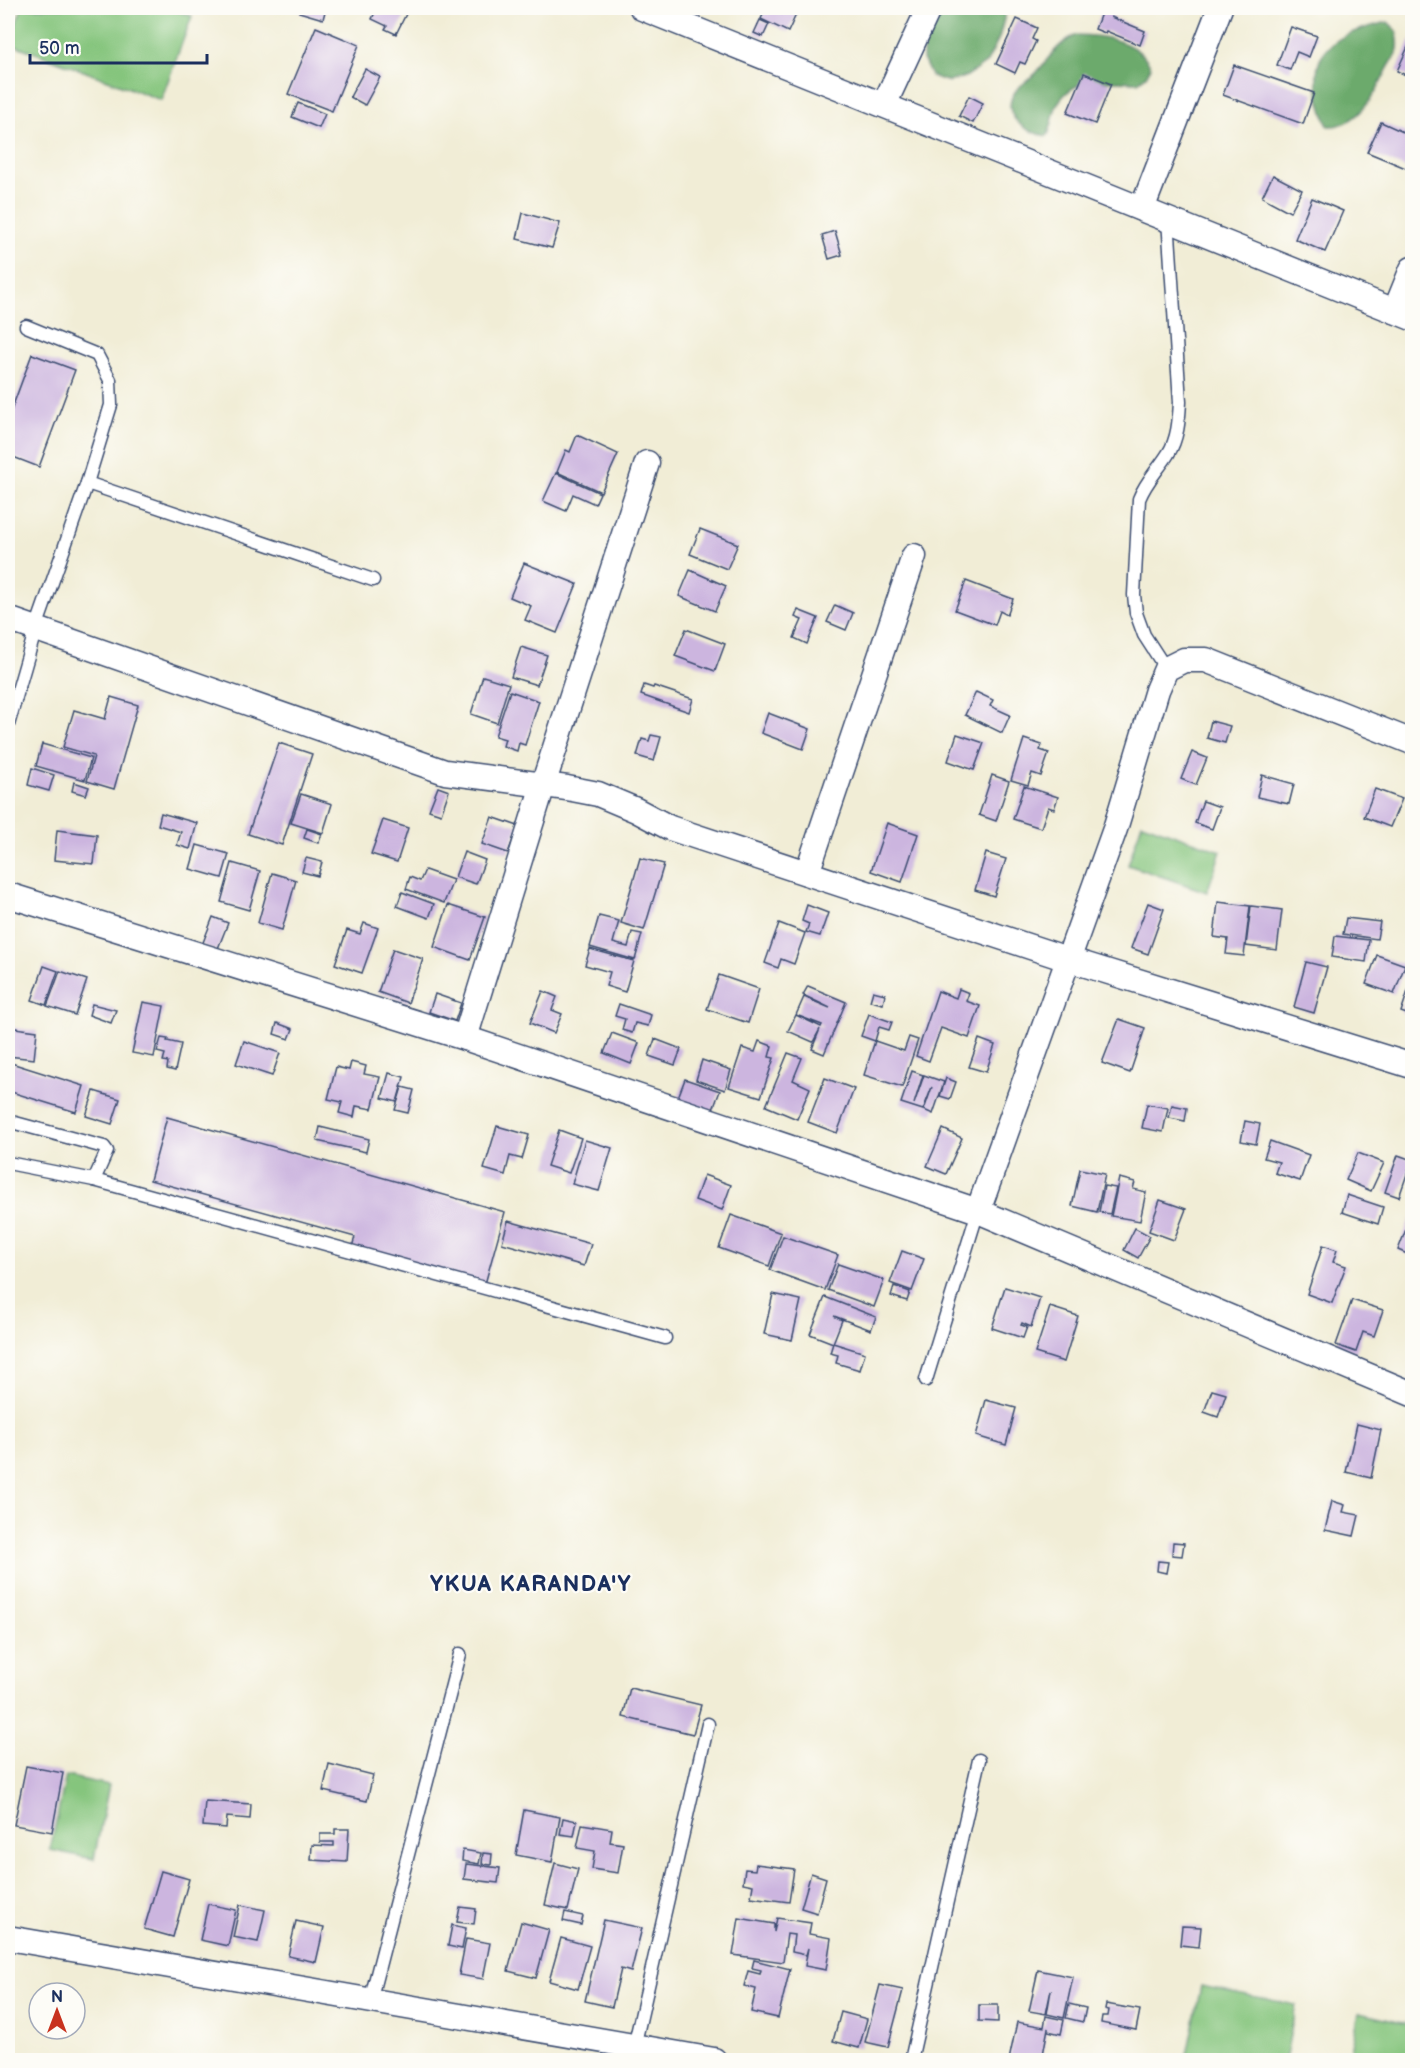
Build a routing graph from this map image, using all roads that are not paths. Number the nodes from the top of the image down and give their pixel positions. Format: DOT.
graph roads {
  1 [pos="642,8"];
  2 [pos="929,8"];
  3 [pos="1220,8"];
  4 [pos="884,105"];
  5 [pos="1142,209"];
  6 [pos="1168,219"];
  7 [pos="1413,269"];
  8 [pos="1404,315"];
  9 [pos="26,326"];
  10 [pos="647,464"];
  11 [pos="87,483"];
  12 [pos="914,556"];
  13 [pos="373,580"];
  14 [pos="8,620"];
  15 [pos="36,628"];
  16 [pos="1166,669"];
  17 [pos="8,725"];
  18 [pos="1413,742"];
  19 [pos="543,785"];
  20 [pos="807,873"];
  21 [pos="8,895"];
  22 [pos="1067,959"];
  23 [pos="465,1038"];
  24 [pos="1413,1066"];
  25 [pos="8,1121"];
  26 [pos="8,1163"];
  27 [pos="94,1180"];
  28 [pos="978,1211"];
  29 [pos="665,1338"];
  30 [pos="926,1380"];
  31 [pos="1413,1394"];
  32 [pos="460,1654"];
  33 [pos="708,1724"];
  34 [pos="979,1760"];
  35 [pos="8,1938"];
  36 [pos="370,2001"];
  37 [pos="634,2047"];
  38 [pos="714,2061"];
  39 [pos="911,2061"];
  1 -- 4 [label="street"];
  2 -- 4 [label="street"];
  3 -- 5 [label="street"];
  4 -- 5 [label="street"];
  5 -- 6 [label="street"];
  6 -- 8 [label="street"];
  6 -- 16 [label="lane"];
  7 -- 8 [label="street"];
  9 -- 11 [label="lane"];
  10 -- 19 [label="street"];
  11 -- 13 [label="lane"];
  11 -- 15 [label="lane"];
  12 -- 20 [label="street"];
  14 -- 15 [label="street"];
  15 -- 17 [label="lane"];
  15 -- 19 [label="street"];
  16 -- 18 [label="street"];
  16 -- 22 [label="street"];
  19 -- 20 [label="street"];
  19 -- 23 [label="street"];
  20 -- 22 [label="street"];
  21 -- 23 [label="street"];
  22 -- 24 [label="street"];
  22 -- 28 [label="street"];
  23 -- 28 [label="street"];
  25 -- 27 [label="lane"];
  26 -- 27 [label="lane"];
  27 -- 29 [label="lane"];
  28 -- 30 [label="lane"];
  28 -- 31 [label="street"];
  32 -- 36 [label="lane"];
  33 -- 37 [label="lane"];
  34 -- 39 [label="lane"];
  35 -- 36 [label="street"];
  36 -- 37 [label="street"];
  37 -- 38 [label="street"];
}
